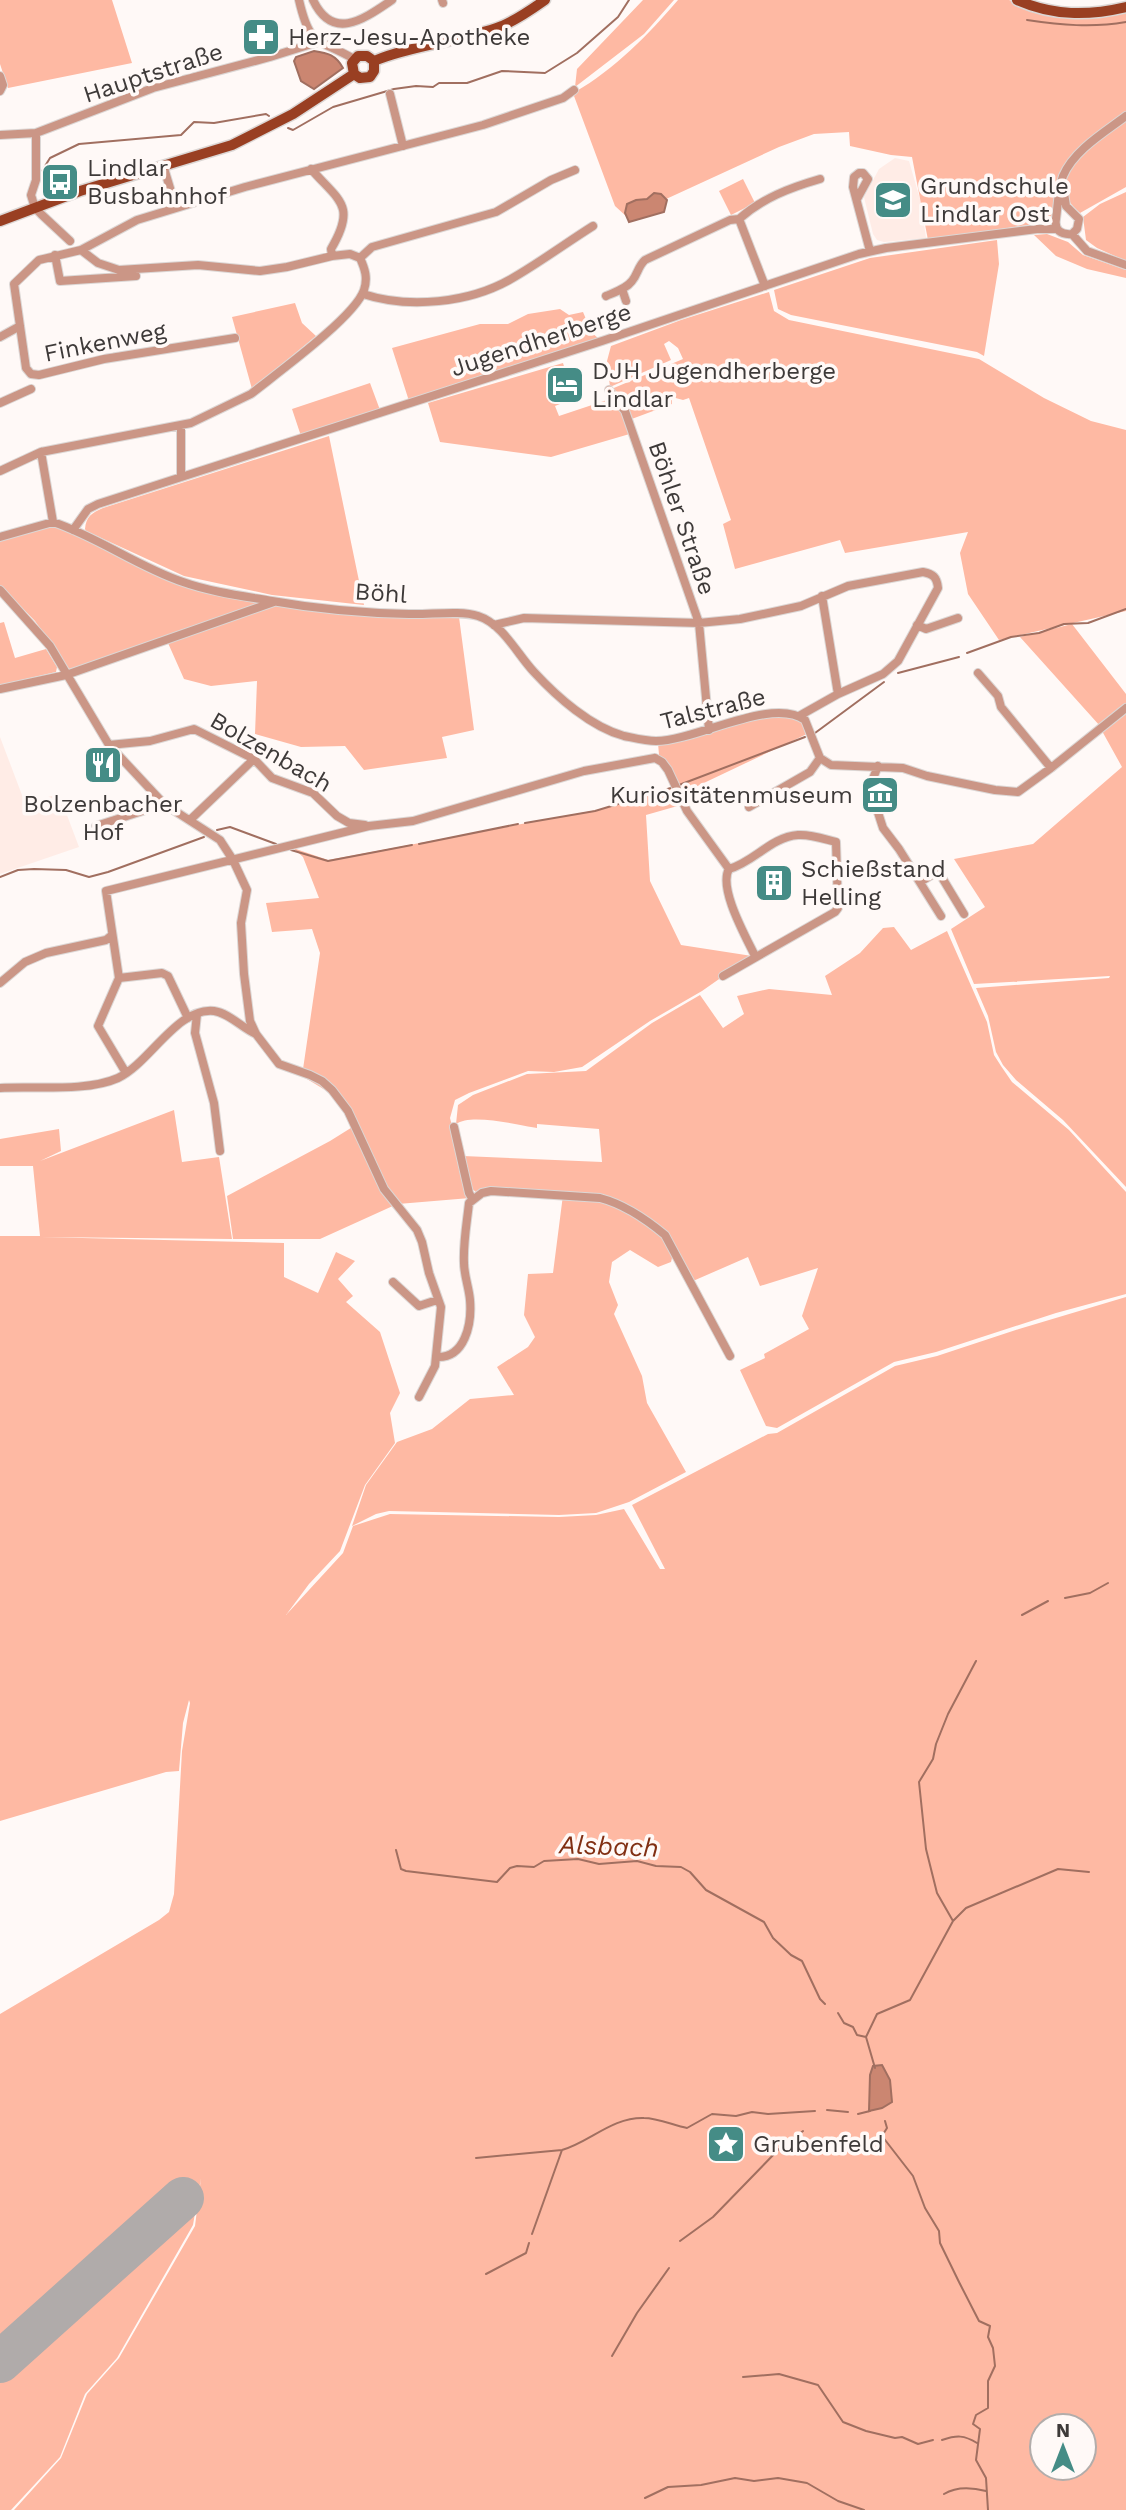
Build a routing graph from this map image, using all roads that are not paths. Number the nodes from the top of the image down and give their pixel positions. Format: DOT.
graph roads {
  1 [pos="299,0"];
  2 [pos="313,0"];
  3 [pos="392,0"];
  4 [pos="545,0"];
  5 [pos="1017,0"];
  6 [pos="1126,7"];
  7 [pos="318,42"];
  8 [pos="354,59"];
  9 [pos="374,61"];
  10 [pos="354,74"];
  11 [pos="0,76"];
  12 [pos="574,90"];
  13 [pos="0,91"];
  14 [pos="390,94"];
  15 [pos="1126,116"];
  16 [pos="36,134"];
  17 [pos="0,135"];
  18 [pos="403,146"];
  19 [pos="163,165"];
  20 [pos="311,169"];
  21 [pos="575,170"];
  22 [pos="1063,178"];
  23 [pos="820,180"];
  24 [pos="857,199"];
  25 [pos="35,208"];
  26 [pos="176,208"];
  27 [pos="1069,211"];
  28 [pos="739,219"];
  29 [pos="0,221"];
  30 [pos="1056,222"];
  31 [pos="593,226"];
  32 [pos="1072,234"];
  33 [pos="70,241"];
  34 [pos="81,250"];
  35 [pos="870,251"];
  36 [pos="55,255"];
  37 [pos="332,256"];
  38 [pos="360,258"];
  39 [pos="1126,265"];
  40 [pos="136,276"];
  41 [pos="765,286"];
  42 [pos="622,289"];
  43 [pos="363,294"];
  44 [pos="606,296"];
  45 [pos="626,301"];
  46 [pos="20,326"];
  47 [pos="0,337"];
  48 [pos="235,338"];
  49 [pos="31,389"];
  50 [pos="609,390"];
  51 [pos="0,403"];
  52 [pos="181,425"];
  53 [pos="41,453"];
  54 [pos="0,471"];
  55 [pos="181,477"];
  56 [pos="53,522"];
  57 [pos="73,530"];
  58 [pos="0,537"];
  59 [pos="0,590"];
  60 [pos="822,596"];
  61 [pos="276,602"];
  62 [pos="958,618"];
  63 [pos="699,623"];
  64 [pos="494,625"];
  65 [pos="917,625"];
  66 [pos="978,673"];
  67 [pos="66,675"];
  68 [pos="0,689"];
  69 [pos="838,694"];
  70 [pos="1126,708"];
  71 [pos="799,716"];
  72 [pos="709,730"];
  73 [pos="655,741"];
  74 [pos="109,745"];
  75 [pos="655,758"];
  76 [pos="820,758"];
  77 [pos="254,759"];
  78 [pos="878,766"];
  79 [pos="1051,768"];
  80 [pos="164,804"];
  81 [pos="749,807"];
  82 [pos="190,820"];
  83 [pos="369,825"];
  84 [pos="96,826"];
  85 [pos="233,860"];
  86 [pos="729,869"];
  87 [pos="920,882"];
  88 [pos="964,914"];
  89 [pos="941,916"];
  90 [pos="112,935"];
  91 [pos="755,957"];
  92 [pos="723,976"];
  93 [pos="119,978"];
  94 [pos="0,983"];
  95 [pos="197,1014"];
  96 [pos="188,1017"];
  97 [pos="256,1034"];
  98 [pos="126,1073"];
  99 [pos="0,1088"];
  100 [pos="454,1127"];
  101 [pos="220,1151"];
  102 [pos="473,1200"];
  103 [pos="393,1282"];
  104 [pos="438,1300"];
  105 [pos="730,1356"];
  106 [pos="436,1357"];
  107 [pos="419,1396"];
  1 -- 7 [label="street"];
  2 -- 3 [label="street"];
  4 -- 9 [label="main road"];
  5 -- 6 [label="main road"];
  7 -- 8 [label="street"];
  7 -- 16 [label="street, Hauptstraße"];
  8 -- 9 [label="main road"];
  8 -- 10 [label="main road"];
  9 -- 10 [label="main road"];
  10 -- 19 [label="main road"];
  11 -- 13 [label="street"];
  12 -- 18 [label="street"];
  14 -- 18 [label="street"];
  15 -- 22 [label="street"];
  16 -- 17 [label="street, Hauptstraße"];
  16 -- 25 [label="street"];
  18 -- 20 [label="street"];
  19 -- 25 [label="main road"];
  19 -- 26 [label="street"];
  20 -- 26 [label="street"];
  20 -- 37 [label="street"];
  21 -- 38 [label="street"];
  22 -- 27 [label="street"];
  22 -- 30 [label="street"];
  23 -- 28 [label="street"];
  24 -- 35 [label="street"];
  25 -- 29 [label="main road"];
  25 -- 33 [label="street"];
  26 -- 34 [label="street"];
  27 -- 30 [label="street"];
  27 -- 32 [label="street"];
  28 -- 41 [label="street"];
  28 -- 42 [label="street"];
  30 -- 32 [label="street"];
  30 -- 35 [label="street, Jugendherberge"];
  31 -- 43 [label="street"];
  32 -- 39 [label="street"];
  34 -- 36 [label="street"];
  34 -- 37 [label="street"];
  35 -- 41 [label="street, Jugendherberge"];
  36 -- 40 [label="street"];
  36 -- 46 [label="street"];
  37 -- 38 [label="street"];
  38 -- 43 [label="street"];
  41 -- 55 [label="street, Jugendherberge"];
  42 -- 44 [label="street"];
  42 -- 45 [label="street"];
  43 -- 52 [label="street"];
  46 -- 47 [label="street"];
  46 -- 48 [label="street, Finkenweg"];
  49 -- 51 [label="street"];
  50 -- 63 [label="street, Böhler Straße"];
  52 -- 53 [label="street"];
  52 -- 55 [label="street"];
  53 -- 54 [label="street"];
  53 -- 56 [label="street"];
  55 -- 57 [label="street, Jugendherberge"];
  56 -- 57 [label="street, Böhl"];
  56 -- 58 [label="street"];
  57 -- 61 [label="street, Böhl"];
  59 -- 67 [label="street"];
  60 -- 63 [label="street, Böhler Straße"];
  60 -- 65 [label="street, Böhler Straße"];
  60 -- 69 [label="street"];
  61 -- 64 [label="street, Böhl"];
  61 -- 67 [label="street"];
  62 -- 65 [label="street"];
  63 -- 64 [label="street, Böhler Straße"];
  63 -- 72 [label="street"];
  64 -- 73 [label="street"];
  65 -- 69 [label="street"];
  66 -- 79 [label="street"];
  67 -- 68 [label="street"];
  67 -- 74 [label="street"];
  69 -- 71 [label="street"];
  70 -- 79 [label="street"];
  71 -- 72 [label="street, Talstraße"];
  71 -- 76 [label="street, Talstraße"];
  72 -- 73 [label="street, Talstraße"];
  73 -- 75 [label="street, Talstraße"];
  74 -- 77 [label="street, Bolzenbach"];
  74 -- 80 [label="street"];
  75 -- 83 [label="street, Talstraße"];
  75 -- 86 [label="street"];
  76 -- 78 [label="street"];
  76 -- 81 [label="street"];
  77 -- 82 [label="street"];
  77 -- 83 [label="street, Bolzenbach"];
  78 -- 79 [label="street"];
  78 -- 87 [label="street"];
  80 -- 82 [label="street"];
  80 -- 84 [label="street"];
  82 -- 85 [label="street"];
  83 -- 85 [label="street, Talstraße"];
  85 -- 90 [label="street, Talstraße"];
  85 -- 97 [label="street"];
  86 -- 91 [label="street"];
  86 -- 91 [label="street"];
  87 -- 88 [label="street"];
  87 -- 89 [label="street"];
  90 -- 93 [label="street"];
  90 -- 94 [label="street"];
  91 -- 92 [label="street"];
  93 -- 96 [label="street"];
  93 -- 98 [label="street"];
  95 -- 96 [label="street"];
  95 -- 97 [label="street"];
  95 -- 101 [label="street"];
  96 -- 98 [label="street"];
  97 -- 104 [label="street"];
  98 -- 99 [label="street"];
  100 -- 102 [label="street"];
  102 -- 105 [label="street"];
  102 -- 106 [label="street"];
  103 -- 104 [label="street"];
  104 -- 106 [label="street"];
  106 -- 107 [label="street"];
}
